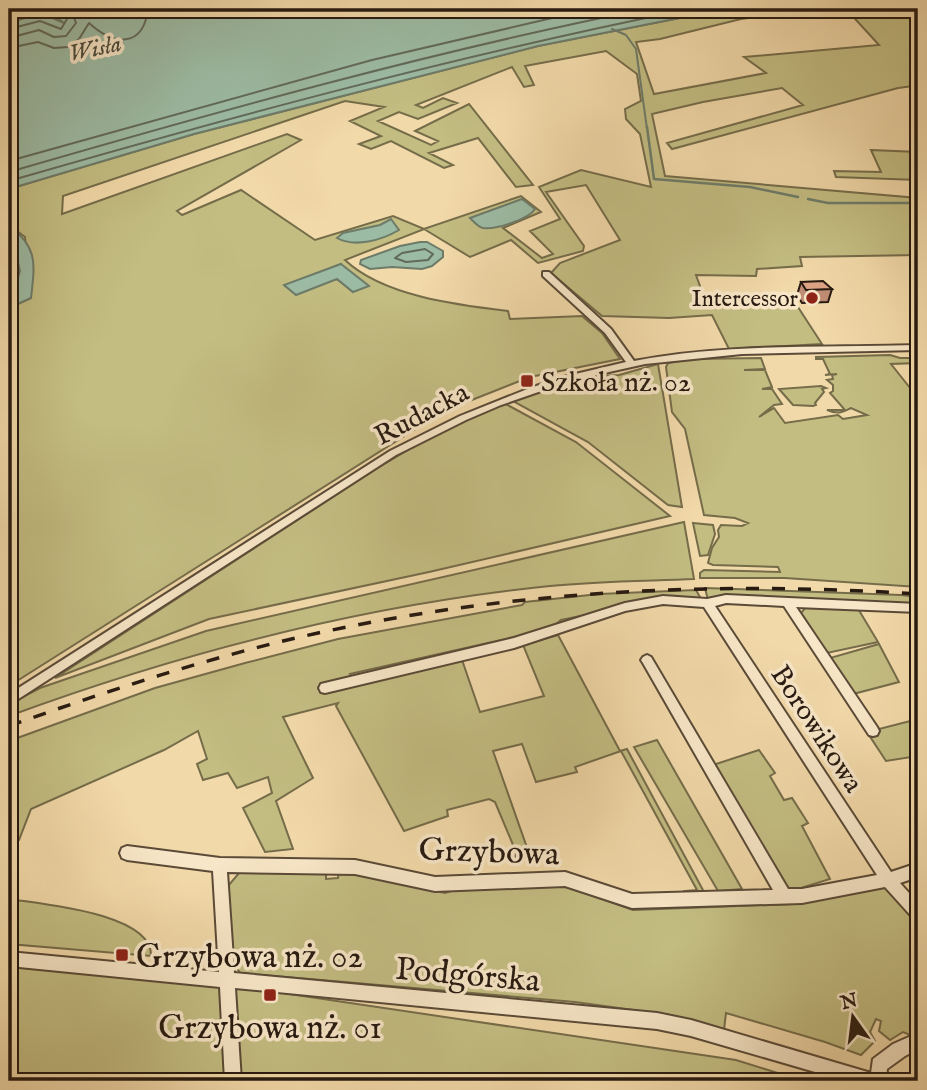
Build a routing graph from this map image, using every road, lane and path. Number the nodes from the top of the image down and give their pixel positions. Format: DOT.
graph roads {
  1 [pos="546,274"];
  2 [pos="918,348"];
  3 [pos="632,364"];
  4 [pos="707,603"];
  5 [pos="788,603"];
  6 [pos="918,608"];
  7 [pos="647,660"];
  8 [pos="325,688"];
  9 [pos="9,700"];
  10 [pos="873,731"];
  11 [pos="127,853"];
  12 [pos="220,865"];
  13 [pos="918,870"];
  14 [pos="888,880"];
  15 [pos="785,897"];
  16 [pos="918,913"];
  17 [pos="9,959"];
  18 [pos="226,979"];
  19 [pos="918,1041"];
  20 [pos="233,1081"];
  21 [pos="872,1081"];
  22 [pos="878,1081"];
  1 -- 3 [label="street"];
  2 -- 3 [label="street, Rudacka"];
  3 -- 9 [label="street, Rudacka"];
  4 -- 5 [label="street"];
  4 -- 8 [label="street"];
  4 -- 14 [label="street, Borowikowa"];
  5 -- 6 [label="street"];
  5 -- 10 [label="street"];
  7 -- 15 [label="street"];
  11 -- 12 [label="street, Grzybowa"];
  12 -- 15 [label="street, Grzybowa"];
  12 -- 18 [label="street"];
  13 -- 14 [label="street, Grzybowa"];
  14 -- 15 [label="street, Grzybowa"];
  14 -- 16 [label="street"];
  17 -- 18 [label="street, Podgórska"];
  18 -- 20 [label="street"];
  18 -- 21 [label="street, Podgórska"];
  19 -- 22 [label="street"];
}
